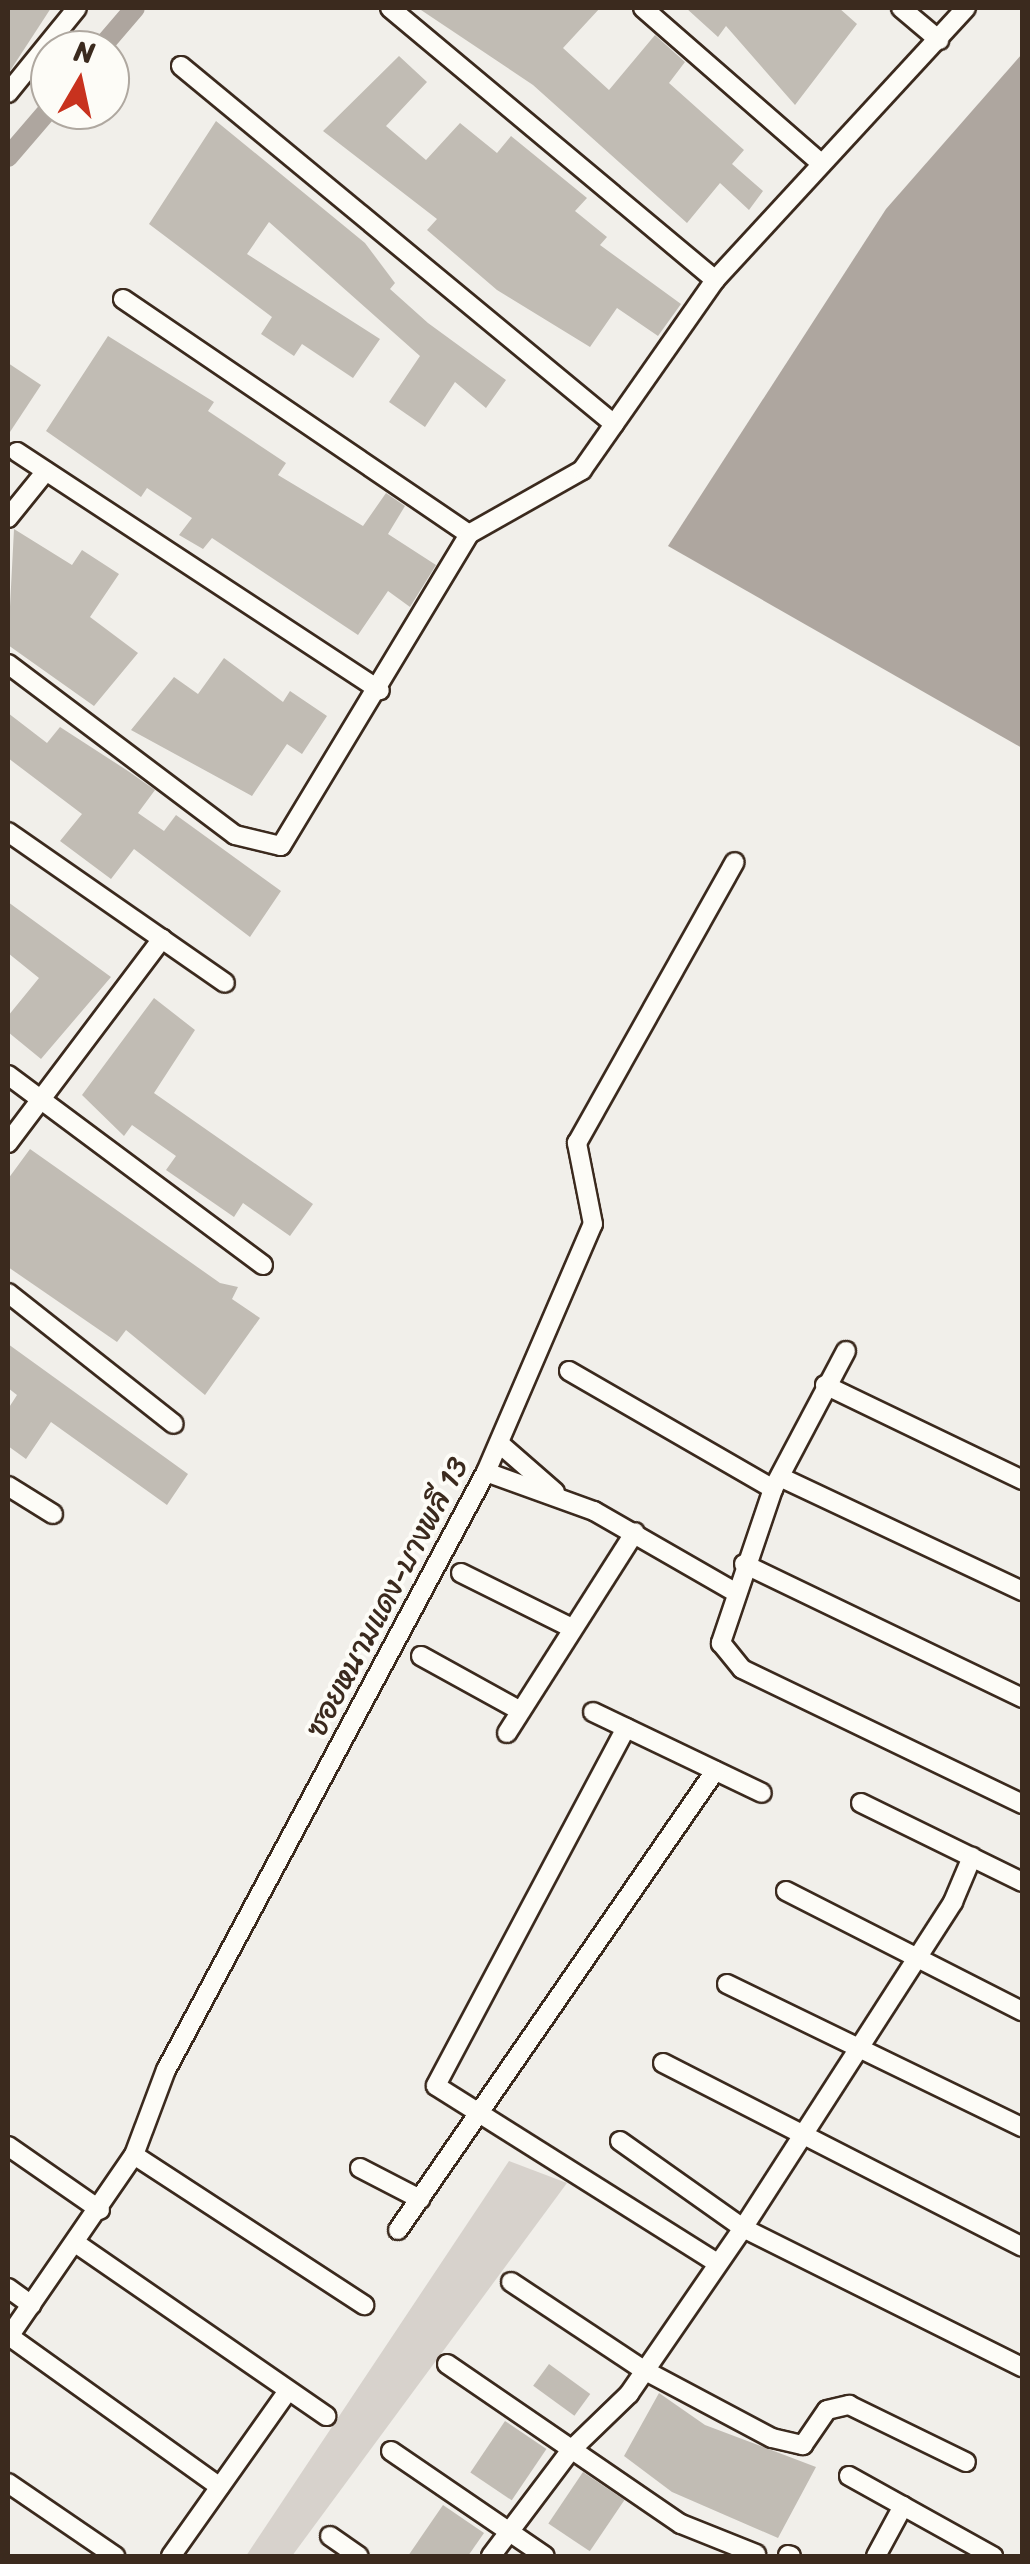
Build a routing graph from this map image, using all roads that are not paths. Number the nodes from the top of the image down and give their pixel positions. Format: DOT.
graph roads {
  1 [pos="77,8"];
  2 [pos="390,8"];
  3 [pos="643,8"];
  4 [pos="901,8"];
  5 [pos="966,8"];
  6 [pos="939,40"];
  7 [pos="181,66"];
  8 [pos="8,93"];
  9 [pos="817,160"];
  10 [pos="716,280"];
  11 [pos="123,298"];
  12 [pos="614,424"];
  13 [pos="18,452"];
  14 [pos="46,471"];
  15 [pos="8,518"];
  16 [pos="470,534"];
  17 [pos="8,664"];
  18 [pos="380,690"];
  19 [pos="8,832"];
  20 [pos="734,862"];
  21 [pos="162,939"];
  22 [pos="226,983"];
  23 [pos="8,1075"];
  24 [pos="40,1099"];
  25 [pos="8,1144"];
  26 [pos="263,1265"];
  27 [pos="8,1293"];
  28 [pos="846,1351"];
  29 [pos="569,1371"];
  30 [pos="825,1386"];
  31 [pos="174,1424"];
  32 [pos="500,1444"];
  33 [pos="486,1472"];
  34 [pos="1022,1480"];
  35 [pos="777,1483"];
  36 [pos="8,1486"];
  37 [pos="556,1492"];
  38 [pos="53,1514"];
  39 [pos="635,1532"];
  40 [pos="744,1564"];
  41 [pos="460,1572"];
  42 [pos="733,1591"];
  43 [pos="1022,1591"];
  44 [pos="572,1628"];
  45 [pos="421,1656"];
  46 [pos="1022,1698"];
  47 [pos="519,1710"];
  48 [pos="593,1712"];
  49 [pos="626,1728"];
  50 [pos="507,1734"];
  51 [pos="715,1771"];
  52 [pos="762,1794"];
  53 [pos="860,1804"];
  54 [pos="1022,1804"];
  55 [pos="972,1857"];
  56 [pos="1022,1882"];
  57 [pos="786,1891"];
  58 [pos="917,1960"];
  59 [pos="728,1984"];
  60 [pos="1022,2012"];
  61 [pos="862,2048"];
  62 [pos="662,2063"];
  63 [pos="480,2115"];
  64 [pos="1022,2127"];
  65 [pos="804,2136"];
  66 [pos="620,2142"];
  67 [pos="8,2146"];
  68 [pos="134,2155"];
  69 [pos="360,2168"];
  70 [pos="420,2199"];
  71 [pos="100,2210"];
  72 [pos="743,2228"];
  73 [pos="398,2230"];
  74 [pos="77,2244"];
  75 [pos="1022,2246"];
  76 [pos="717,2263"];
  77 [pos="512,2282"];
  78 [pos="8,2288"];
  79 [pos="364,2304"];
  80 [pos="31,2305"];
  81 [pos="8,2337"];
  82 [pos="447,2364"];
  83 [pos="1022,2367"];
  84 [pos="642,2369"];
  85 [pos="288,2391"];
  86 [pos="326,2416"];
  87 [pos="570,2450"];
  88 [pos="391,2451"];
  89 [pos="966,2462"];
  90 [pos="849,2476"];
  91 [pos="8,2483"];
  92 [pos="220,2487"];
  93 [pos="902,2506"];
  94 [pos="510,2530"];
  95 [pos="330,2536"];
  96 [pos="756,2554"];
  97 [pos="115,2556"];
  98 [pos="171,2556"];
  99 [pos="359,2556"];
  100 [pos="491,2556"];
  101 [pos="545,2556"];
  102 [pos="876,2556"];
  103 [pos="993,2556"];
  1 -- 8 [label="street"];
  2 -- 10 [label="street"];
  3 -- 9 [label="street"];
  4 -- 6 [label="street"];
  5 -- 6 [label="street"];
  6 -- 9 [label="street"];
  7 -- 12 [label="street"];
  9 -- 10 [label="street"];
  10 -- 12 [label="street"];
  11 -- 16 [label="street"];
  12 -- 16 [label="street"];
  13 -- 14 [label="street"];
  14 -- 15 [label="street"];
  14 -- 18 [label="street"];
  16 -- 18 [label="street"];
  17 -- 18 [label="street"];
  19 -- 21 [label="street"];
  20 -- 32 [label="street, ซอยหนามแดง-บางพลี 13"];
  21 -- 22 [label="street"];
  21 -- 24 [label="street"];
  23 -- 24 [label="street"];
  24 -- 25 [label="street"];
  24 -- 26 [label="street"];
  27 -- 31 [label="street"];
  28 -- 30 [label="street"];
  29 -- 35 [label="street"];
  30 -- 34 [label="street"];
  30 -- 35 [label="street"];
  32 -- 33 [label="street, ซอยหนามแดง-บางพลี 13"];
  32 -- 37 [label="street"];
  33 -- 37 [label="street"];
  33 -- 68 [label="street, ซอยหนามแดง-บางพลี 13"];
  35 -- 40 [label="street"];
  35 -- 43 [label="street"];
  36 -- 38 [label="street"];
  37 -- 39 [label="street"];
  39 -- 42 [label="street"];
  39 -- 44 [label="street"];
  40 -- 42 [label="street"];
  40 -- 46 [label="street"];
  41 -- 44 [label="street"];
  42 -- 54 [label="street"];
  44 -- 47 [label="street"];
  45 -- 47 [label="street"];
  47 -- 50 [label="street"];
  48 -- 49 [label="street"];
  49 -- 51 [label="street"];
  49 -- 63 [label="street"];
  51 -- 52 [label="street"];
  51 -- 63 [label="street"];
  53 -- 55 [label="street"];
  55 -- 56 [label="street"];
  55 -- 58 [label="street"];
  57 -- 58 [label="street"];
  58 -- 60 [label="street"];
  58 -- 61 [label="street"];
  59 -- 61 [label="street"];
  61 -- 64 [label="street"];
  61 -- 65 [label="street"];
  62 -- 65 [label="street"];
  63 -- 70 [label="street"];
  63 -- 76 [label="street"];
  65 -- 72 [label="street"];
  65 -- 75 [label="street"];
  66 -- 72 [label="street"];
  67 -- 71 [label="street"];
  68 -- 71 [label="street, ซอยหนามแดง-บางพลี 13"];
  68 -- 79 [label="street"];
  69 -- 70 [label="street"];
  70 -- 73 [label="street"];
  71 -- 74 [label="street, ซอยหนามแดง-บางพลี 13"];
  72 -- 76 [label="street"];
  72 -- 83 [label="street"];
  74 -- 80 [label="street, ซอยหนามแดง-บางพลี 13"];
  74 -- 85 [label="street"];
  76 -- 84 [label="street"];
  77 -- 84 [label="street"];
  78 -- 80 [label="street"];
  80 -- 81 [label="street, ซอยหนามแดง-บางพลี 13"];
  81 -- 92 [label="street"];
  82 -- 87 [label="street"];
  84 -- 87 [label="street"];
  84 -- 89 [label="street"];
  85 -- 86 [label="street"];
  85 -- 92 [label="street"];
  87 -- 94 [label="street"];
  87 -- 96 [label="street"];
  88 -- 94 [label="street"];
  90 -- 93 [label="street"];
  91 -- 97 [label="street"];
  92 -- 98 [label="street"];
  93 -- 102 [label="street"];
  93 -- 103 [label="street"];
  94 -- 100 [label="street"];
  94 -- 101 [label="street"];
  95 -- 99 [label="street"];
}
